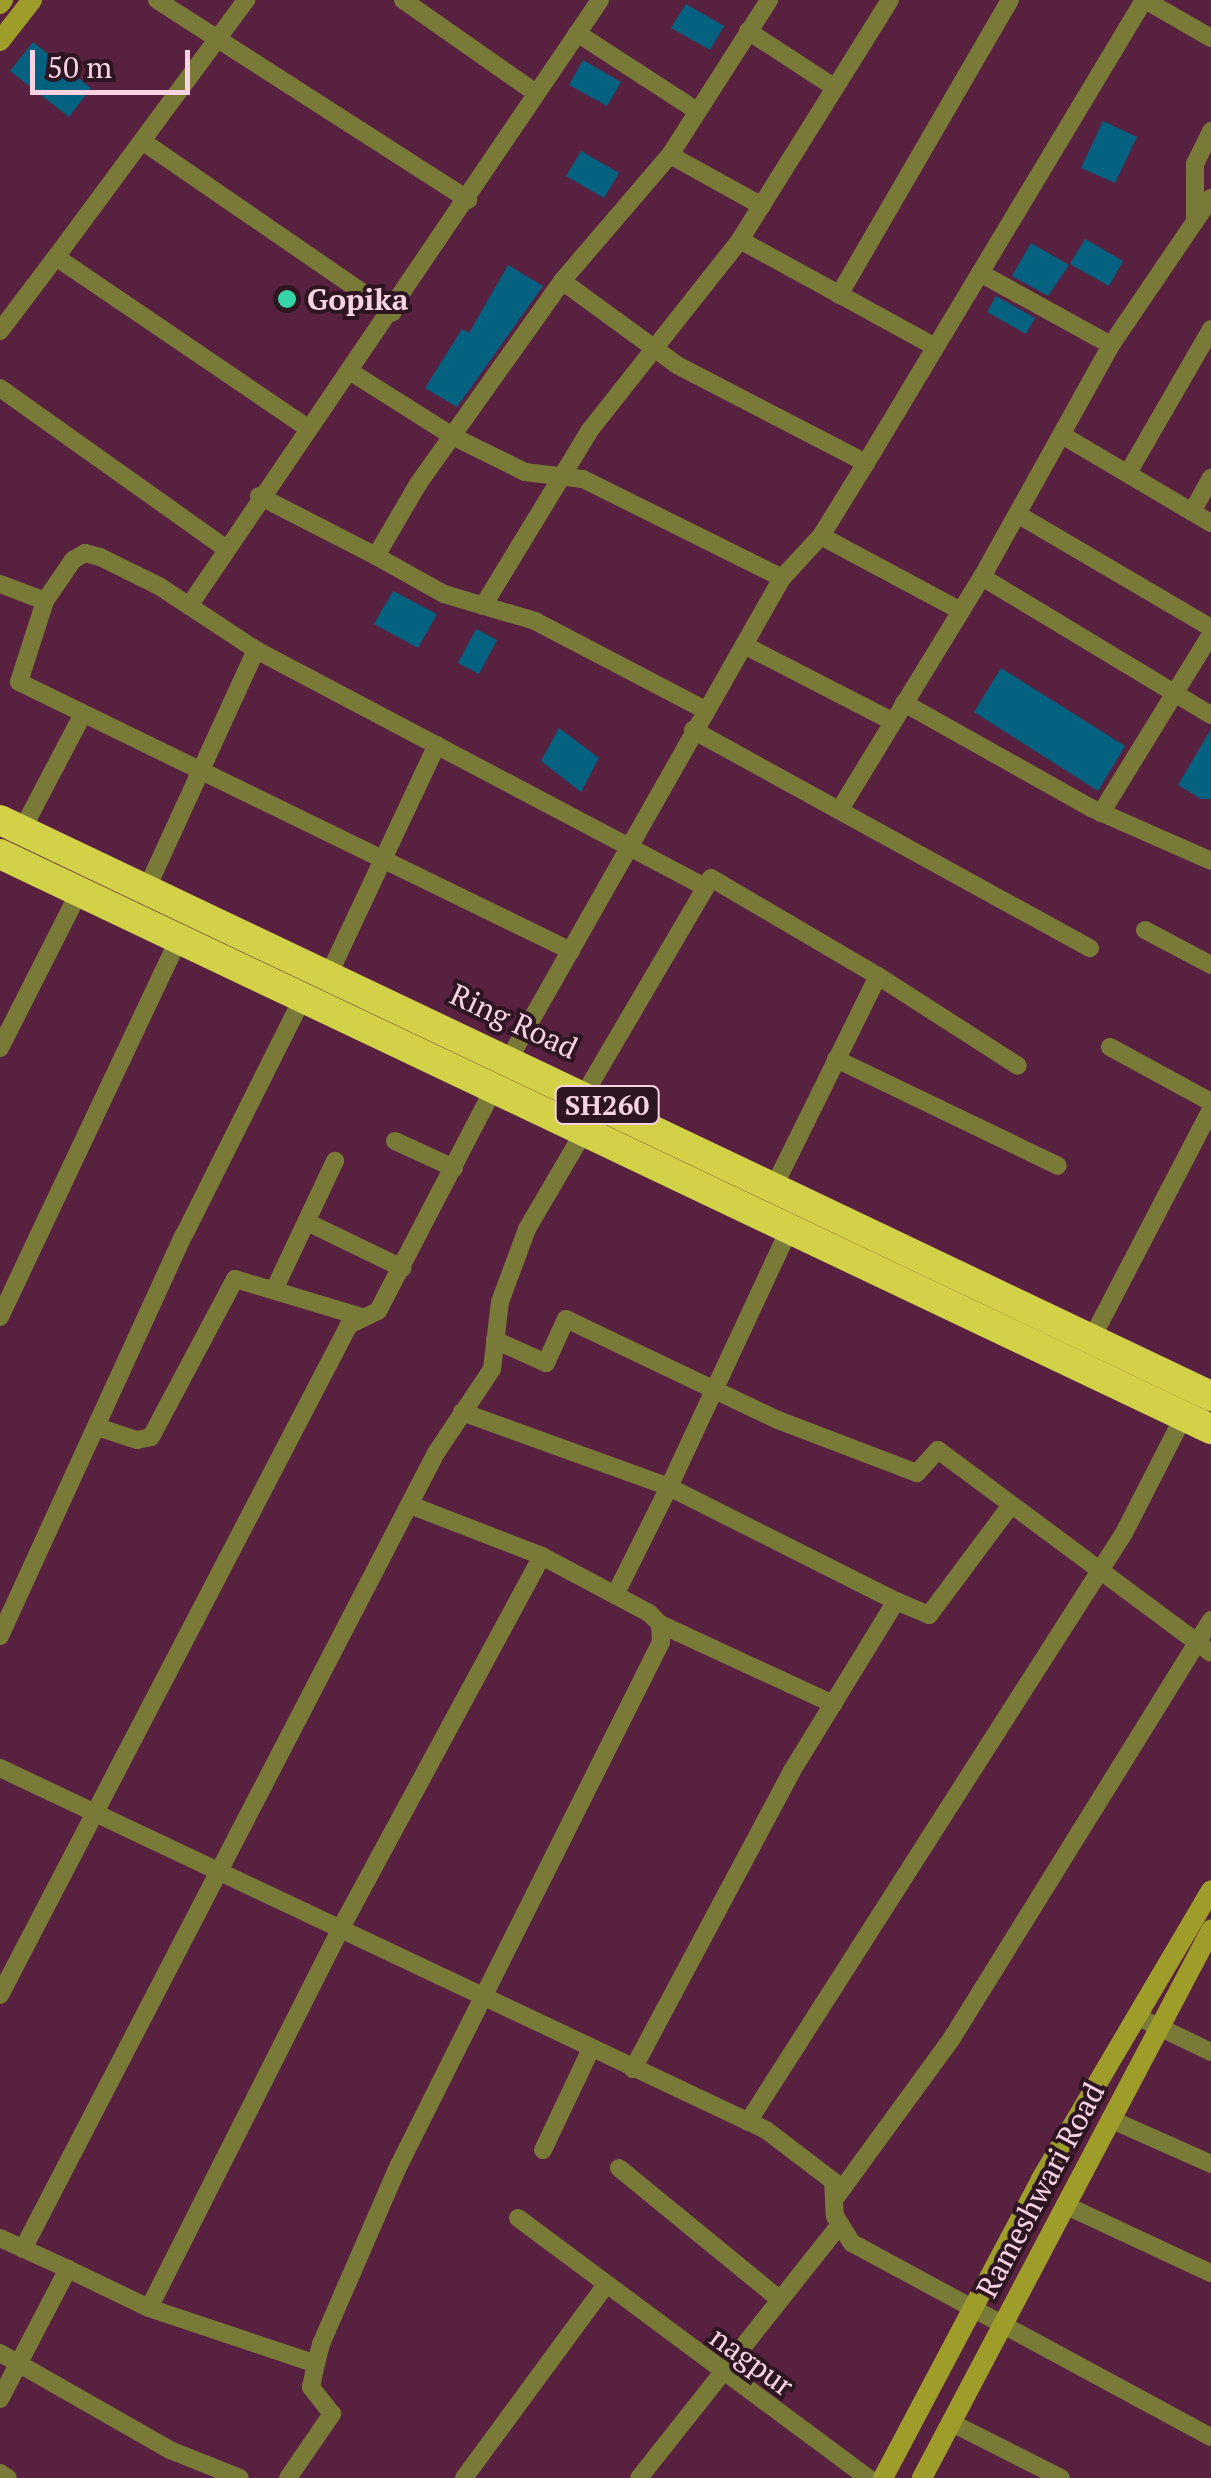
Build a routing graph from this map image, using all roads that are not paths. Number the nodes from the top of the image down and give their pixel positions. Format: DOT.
graph roads {
  1 [pos="32,0"];
  2 [pos="157,0"];
  3 [pos="246,0"];
  4 [pos="403,0"];
  5 [pos="600,0"];
  6 [pos="769,0"];
  7 [pos="890,0"];
  8 [pos="1010,0"];
  9 [pos="1145,0"];
  10 [pos="748,31"];
  11 [pos="577,32"];
  12 [pos="1211,38"];
  13 [pos="0,40"];
  14 [pos="215,41"];
  15 [pos="834,86"];
  16 [pos="536,93"];
  17 [pos="694,109"];
  18 [pos="1211,131"];
  19 [pos="145,143"];
  20 [pos="670,154"];
  21 [pos="1211,198"];
  22 [pos="468,200"];
  23 [pos="762,206"];
  24 [pos="1196,216"];
  25 [pos="740,240"];
  26 [pos="56,257"];
  27 [pos="980,273"];
  28 [pos="562,281"];
  29 [pos="839,295"];
  30 [pos="392,312"];
  31 [pos="1211,329"];
  32 [pos="0,331"];
  33 [pos="1112,345"];
  34 [pos="934,346"];
  35 [pos="652,347"];
  36 [pos="350,372"];
  37 [pos="0,388"];
  38 [pos="306,427"];
  39 [pos="1062,435"];
  40 [pos="454,437"];
  41 [pos="866,464"];
  42 [pos="1128,473"];
  43 [pos="1211,478"];
  44 [pos="558,479"];
  45 [pos="259,496"];
  46 [pos="1192,512"];
  47 [pos="1017,514"];
  48 [pos="1211,523"];
  49 [pos="820,536"];
  50 [pos="224,548"];
  51 [pos="376,556"];
  52 [pos="982,577"];
  53 [pos="782,578"];
  54 [pos="0,584"];
  55 [pos="45,601"];
  56 [pos="189,606"];
  57 [pos="483,606"];
  58 [pos="959,610"];
  59 [pos="1211,631"];
  60 [pos="744,645"];
  61 [pos="256,650"];
  62 [pos="1171,690"];
  63 [pos="904,702"];
  64 [pos="706,710"];
  65 [pos="83,714"];
  66 [pos="1211,715"];
  67 [pos="892,721"];
  68 [pos="693,730"];
  69 [pos="437,745"];
  70 [pos="200,772"];
  71 [pos="842,806"];
  72 [pos="1101,813"];
  73 [pos="11,825"];
  74 [pos="628,850"];
  75 [pos="0,854"];
  76 [pos="384,858"];
  77 [pos="1211,861"];
  78 [pos="705,887"];
  79 [pos="147,888"];
  80 [pos="79,892"];
  81 [pos="1145,930"];
  82 [pos="178,941"];
  83 [pos="1090,948"];
  84 [pos="571,951"];
  85 [pos="1211,966"];
  86 [pos="330,972"];
  87 [pos="878,976"];
  88 [pos="302,998"];
  89 [pos="1110,1047"];
  90 [pos="0,1048"];
  91 [pos="836,1058"];
  92 [pos="509,1059"];
  93 [pos="1018,1066"];
  94 [pos="494,1090"];
  95 [pos="585,1093"];
  96 [pos="1211,1105"];
  97 [pos="583,1133"];
  98 [pos="395,1141"];
  99 [pos="335,1161"];
  100 [pos="1058,1166"];
  101 [pos="454,1168"];
  102 [pos="773,1188"];
  103 [pos="306,1222"];
  104 [pos="788,1232"];
  105 [pos="402,1268"];
  106 [pos="274,1290"];
  107 [pos="0,1317"];
  108 [pos="362,1317"];
  109 [pos="1092,1338"];
  110 [pos="495,1340"];
  111 [pos="716,1387"];
  112 [pos="1211,1394"];
  113 [pos="462,1412"];
  114 [pos="1198,1422"];
  115 [pos="97,1427"];
  116 [pos="669,1486"];
  117 [pos="1010,1504"];
  118 [pos="410,1505"];
  119 [pos="542,1556"];
  120 [pos="1099,1571"];
  121 [pos="615,1594"];
  122 [pos="896,1601"];
  123 [pos="1211,1620"];
  124 [pos="660,1624"];
  125 [pos="0,1636"];
  126 [pos="1204,1648"];
  127 [pos="832,1704"];
  128 [pos="0,1768"];
  129 [pos="92,1814"];
  130 [pos="214,1874"];
  131 [pos="1211,1890"];
  132 [pos="1211,1930"];
  133 [pos="339,1932"];
  134 [pos="1203,1961"];
  135 [pos="0,1995"];
  136 [pos="480,1998"];
  137 [pos="1136,2016"];
  138 [pos="1159,2028"];
  139 [pos="590,2050"];
  140 [pos="1211,2052"];
  141 [pos="633,2069"];
  142 [pos="1110,2119"];
  143 [pos="748,2122"];
  144 [pos="543,2150"];
  145 [pos="1211,2164"];
  146 [pos="619,2168"];
  147 [pos="834,2200"];
  148 [pos="1065,2205"];
  149 [pos="518,2218"];
  150 [pos="840,2224"];
  151 [pos="0,2238"];
  152 [pos="23,2249"];
  153 [pos="68,2270"];
  154 [pos="1211,2273"];
  155 [pos="606,2285"];
  156 [pos="779,2299"];
  157 [pos="149,2308"];
  158 [pos="972,2308"];
  159 [pos="1003,2327"];
  160 [pos="0,2354"];
  161 [pos="18,2364"];
  162 [pos="316,2364"];
  163 [pos="720,2372"];
  164 [pos="0,2399"];
  165 [pos="952,2423"];
  166 [pos="1211,2437"];
  167 [pos="0,2473"];
  168 [pos="8,2478"];
  169 [pos="240,2478"];
  170 [pos="288,2478"];
  171 [pos="464,2478"];
  172 [pos="639,2478"];
  173 [pos="868,2478"];
  174 [pos="883,2478"];
  175 [pos="922,2478"];
  176 [pos="1061,2478"];
  1 -- 13 [label="main road"];
  2 -- 14 [label="street"];
  3 -- 14 [label="street"];
  4 -- 16 [label="street"];
  5 -- 11 [label="street"];
  6 -- 10 [label="street"];
  7 -- 15 [label="street"];
  8 -- 29 [label="street"];
  9 -- 12 [label="street"];
  9 -- 27 [label="street"];
  10 -- 15 [label="street"];
  10 -- 17 [label="street"];
  11 -- 16 [label="street"];
  11 -- 17 [label="street"];
  14 -- 19 [label="street"];
  14 -- 22 [label="street"];
  15 -- 23 [label="street"];
  16 -- 22 [label="street"];
  17 -- 20 [label="street"];
  18 -- 24 [label="street"];
  19 -- 26 [label="street"];
  19 -- 30 [label="street"];
  20 -- 23 [label="street"];
  20 -- 28 [label="street"];
  21 -- 24 [label="street"];
  22 -- 30 [label="street"];
  23 -- 25 [label="street"];
  24 -- 33 [label="street"];
  25 -- 29 [label="street"];
  25 -- 35 [label="street"];
  26 -- 32 [label="street"];
  26 -- 38 [label="street"];
  27 -- 33 [label="street"];
  27 -- 34 [label="street"];
  28 -- 35 [label="street"];
  28 -- 40 [label="street"];
  29 -- 34 [label="street"];
  30 -- 36 [label="street"];
  31 -- 42 [label="street"];
  33 -- 39 [label="street"];
  34 -- 41 [label="street"];
  35 -- 41 [label="street"];
  35 -- 44 [label="street"];
  36 -- 38 [label="street"];
  36 -- 40 [label="street"];
  37 -- 50 [label="street"];
  38 -- 45 [label="street"];
  39 -- 42 [label="street"];
  39 -- 47 [label="street"];
  40 -- 44 [label="street"];
  40 -- 51 [label="street"];
  41 -- 49 [label="street"];
  42 -- 46 [label="street"];
  43 -- 46 [label="street"];
  44 -- 53 [label="street"];
  44 -- 57 [label="street"];
  45 -- 50 [label="street"];
  45 -- 51 [label="street"];
  46 -- 48 [label="street"];
  47 -- 52 [label="street"];
  47 -- 59 [label="street"];
  49 -- 53 [label="street"];
  49 -- 58 [label="street"];
  50 -- 56 [label="street"];
  51 -- 57 [label="street"];
  52 -- 58 [label="street"];
  52 -- 62 [label="street"];
  53 -- 60 [label="street"];
  54 -- 55 [label="street"];
  55 -- 56 [label="street"];
  55 -- 65 [label="street"];
  56 -- 61 [label="street"];
  57 -- 64 [label="street"];
  58 -- 63 [label="street"];
  59 -- 62 [label="street"];
  60 -- 64 [label="street"];
  60 -- 67 [label="street"];
  61 -- 69 [label="street"];
  61 -- 70 [label="street"];
  62 -- 66 [label="street"];
  62 -- 72 [label="street"];
  63 -- 67 [label="street"];
  63 -- 72 [label="street"];
  64 -- 68 [label="street"];
  65 -- 70 [label="street"];
  65 -- 73 [label="street"];
  67 -- 71 [label="street"];
  68 -- 71 [label="street"];
  68 -- 74 [label="street"];
  69 -- 74 [label="street"];
  69 -- 76 [label="street"];
  70 -- 76 [label="street"];
  70 -- 79 [label="street"];
  71 -- 83 [label="street"];
  72 -- 77 [label="street"];
  73 -- 79 [label="highway, Ring Road / SH260"];
  74 -- 78 [label="street"];
  74 -- 84 [label="street"];
  75 -- 80 [label="highway, SH260"];
  76 -- 84 [label="street"];
  76 -- 86 [label="street"];
  78 -- 87 [label="street"];
  78 -- 95 [label="street"];
  79 -- 86 [label="highway, Ring Road / SH260"];
  80 -- 82 [label="highway, SH260"];
  80 -- 90 [label="street"];
  81 -- 85 [label="street"];
  82 -- 88 [label="highway, SH260"];
  82 -- 107 [label="street"];
  84 -- 92 [label="street"];
  86 -- 92 [label="highway, Ring Road / SH260"];
  87 -- 91 [label="street"];
  87 -- 93 [label="street"];
  88 -- 94 [label="highway, SH260"];
  88 -- 115 [label="street"];
  89 -- 96 [label="street"];
  91 -- 100 [label="street"];
  91 -- 102 [label="street"];
  92 -- 95 [label="highway, Ring Road / SH260"];
  94 -- 97 [label="highway, SH260"];
  94 -- 101 [label="street"];
  95 -- 102 [label="highway, Ring Road / SH260"];
  96 -- 109 [label="street"];
  97 -- 104 [label="highway, SH260"];
  97 -- 110 [label="street"];
  98 -- 101 [label="street"];
  99 -- 103 [label="street"];
  101 -- 105 [label="street"];
  102 -- 109 [label="highway, Ring Road / SH260"];
  103 -- 105 [label="street"];
  103 -- 106 [label="street"];
  104 -- 111 [label="street"];
  104 -- 114 [label="highway, SH260"];
  105 -- 108 [label="street"];
  106 -- 108 [label="street"];
  106 -- 115 [label="street"];
  108 -- 129 [label="street"];
  109 -- 112 [label="highway, Ring Road / SH260"];
  110 -- 111 [label="street"];
  110 -- 113 [label="street"];
  111 -- 116 [label="street"];
  111 -- 117 [label="street"];
  113 -- 116 [label="street"];
  113 -- 118 [label="street"];
  114 -- 120 [label="street"];
  115 -- 125 [label="street"];
  116 -- 121 [label="street"];
  116 -- 122 [label="street"];
  117 -- 120 [label="street"];
  117 -- 122 [label="street"];
  118 -- 119 [label="street"];
  118 -- 130 [label="street"];
  119 -- 121 [label="street"];
  119 -- 133 [label="street"];
  120 -- 126 [label="street"];
  120 -- 143 [label="street"];
  121 -- 124 [label="street"];
  122 -- 127 [label="street"];
  123 -- 126 [label="street"];
  124 -- 127 [label="street"];
  124 -- 136 [label="street"];
  126 -- 147 [label="street"];
  127 -- 141 [label="street"];
  128 -- 129 [label="street"];
  129 -- 130 [label="street"];
  129 -- 135 [label="street"];
  130 -- 133 [label="street"];
  130 -- 152 [label="street"];
  131 -- 137 [label="main road"];
  132 -- 134 [label="main road, Rameshwari Road"];
  133 -- 136 [label="street"];
  133 -- 157 [label="street"];
  134 -- 138 [label="main road, Rameshwari Road"];
  136 -- 139 [label="street"];
  136 -- 162 [label="street"];
  137 -- 138 [label="street"];
  137 -- 158 [label="main road"];
  138 -- 140 [label="street"];
  138 -- 142 [label="main road, Rameshwari Road"];
  139 -- 141 [label="street"];
  139 -- 144 [label="street"];
  141 -- 143 [label="street"];
  142 -- 145 [label="street"];
  142 -- 148 [label="main road, Rameshwari Road"];
  143 -- 147 [label="street"];
  146 -- 156 [label="street"];
  147 -- 150 [label="street"];
  148 -- 154 [label="street"];
  148 -- 159 [label="main road, Rameshwari Road"];
  149 -- 155 [label="street, nagpur"];
  150 -- 156 [label="street"];
  150 -- 158 [label="street"];
  151 -- 152 [label="street"];
  152 -- 153 [label="street"];
  153 -- 157 [label="street"];
  153 -- 161 [label="street"];
  155 -- 163 [label="street, nagpur"];
  155 -- 171 [label="street"];
  156 -- 163 [label="street"];
  157 -- 162 [label="street"];
  158 -- 159 [label="street"];
  158 -- 174 [label="main road"];
  159 -- 165 [label="main road, Rameshwari Road"];
  159 -- 166 [label="street"];
  160 -- 161 [label="street"];
  161 -- 164 [label="street"];
  161 -- 169 [label="street"];
  162 -- 170 [label="street"];
  163 -- 172 [label="street"];
  163 -- 173 [label="street, nagpur"];
  165 -- 175 [label="main road, Rameshwari Road"];
  165 -- 176 [label="street"];
  167 -- 168 [label="street"];
}
